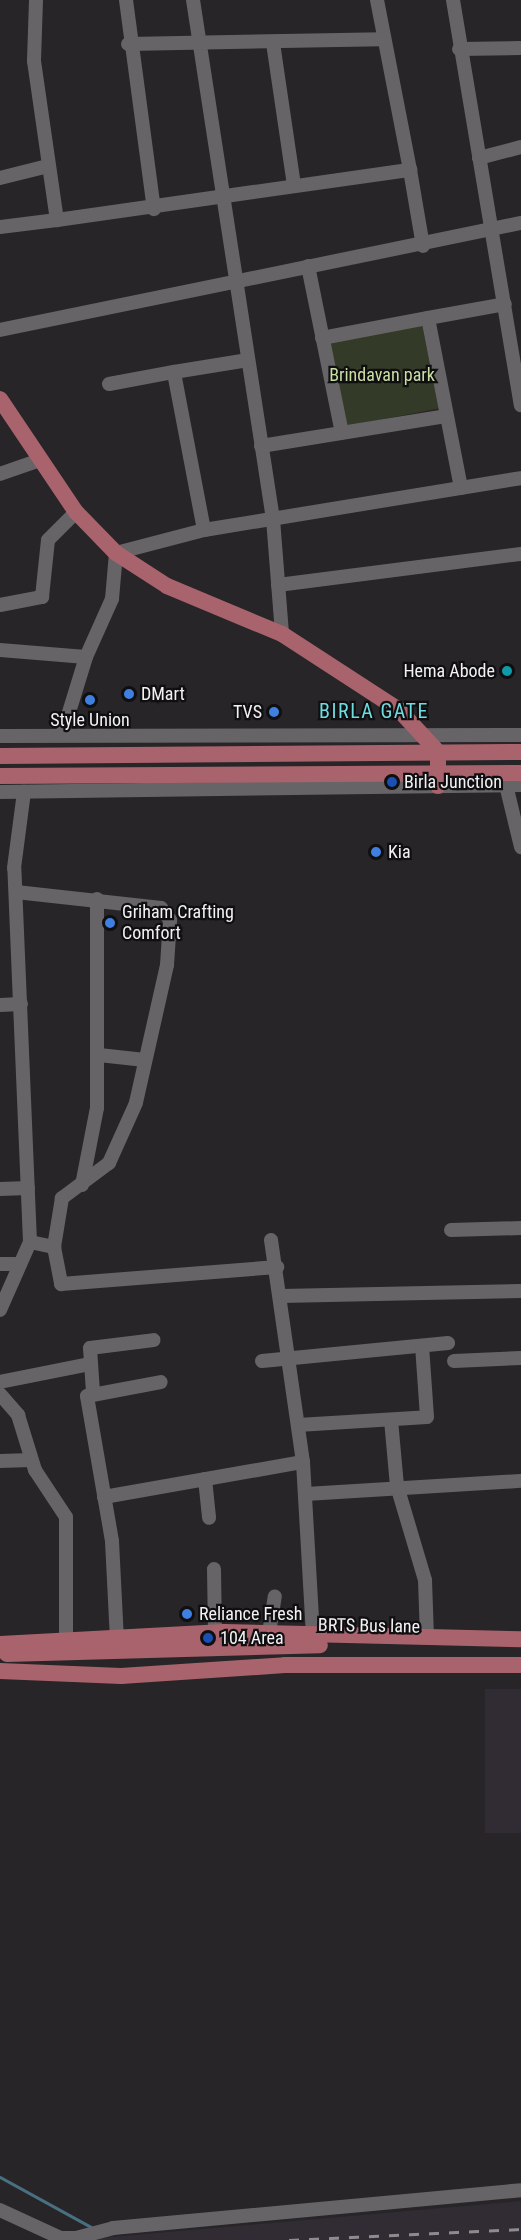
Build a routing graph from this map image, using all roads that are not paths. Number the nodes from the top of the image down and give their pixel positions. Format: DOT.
graph roads {
  1 [pos="36,0"];
  2 [pos="126,0"];
  3 [pos="193,0"];
  4 [pos="377,0"];
  5 [pos="453,0"];
  6 [pos="381,39"];
  7 [pos="200,42"];
  8 [pos="273,43"];
  9 [pos="128,44"];
  10 [pos="521,48"];
  11 [pos="459,49"];
  12 [pos="521,147"];
  13 [pos="479,158"];
  14 [pos="48,166"];
  15 [pos="410,170"];
  16 [pos="0,178"];
  17 [pos="294,185"];
  18 [pos="223,197"];
  19 [pos="154,209"];
  20 [pos="57,220"];
  21 [pos="521,223"];
  22 [pos="0,227"];
  23 [pos="493,228"];
  24 [pos="423,246"];
  25 [pos="308,266"];
  26 [pos="234,279"];
  27 [pos="505,304"];
  28 [pos="428,318"];
  29 [pos="0,330"];
  30 [pos="322,338"];
  31 [pos="248,360"];
  32 [pos="174,372"];
  33 [pos="109,384"];
  34 [pos="1,403"];
  35 [pos="521,405"];
  36 [pos="446,416"];
  37 [pos="342,433"];
  38 [pos="261,446"];
  39 [pos="40,460"];
  40 [pos="0,474"];
  41 [pos="521,478"];
  42 [pos="460,488"];
  43 [pos="76,512"];
  44 [pos="273,519"];
  45 [pos="204,530"];
  46 [pos="116,553"];
  47 [pos="521,554"];
  48 [pos="278,585"];
  49 [pos="0,605"];
  50 [pos="282,634"];
  51 [pos="0,650"];
  52 [pos="86,657"];
  53 [pos="62,735"];
  54 [pos="521,735"];
  55 [pos="0,736"];
  56 [pos="429,737"];
  57 [pos="438,752"];
  58 [pos="521,752"];
  59 [pos="0,756"];
  60 [pos="521,773"];
  61 [pos="0,776"];
  62 [pos="438,780"];
  63 [pos="506,785"];
  64 [pos="521,785"];
  65 [pos="0,792"];
  66 [pos="24,792"];
  67 [pos="521,847"];
  68 [pos="16,892"];
  69 [pos="97,899"];
  70 [pos="0,1005"];
  71 [pos="21,1005"];
  72 [pos="99,1055"];
  73 [pos="145,1060"];
  74 [pos="82,1185"];
  75 [pos="28,1188"];
  76 [pos="0,1189"];
  77 [pos="521,1228"];
  78 [pos="451,1230"];
  79 [pos="271,1240"];
  80 [pos="30,1242"];
  81 [pos="54,1247"];
  82 [pos="0,1264"];
  83 [pos="20,1264"];
  84 [pos="277,1267"];
  85 [pos="521,1291"];
  86 [pos="281,1296"];
  87 [pos="0,1310"];
  88 [pos="154,1340"];
  89 [pos="447,1343"];
  90 [pos="422,1346"];
  91 [pos="290,1358"];
  92 [pos="521,1358"];
  93 [pos="262,1361"];
  94 [pos="454,1361"];
  95 [pos="89,1364"];
  96 [pos="0,1382"];
  97 [pos="161,1382"];
  98 [pos="93,1392"];
  99 [pos="0,1394"];
  100 [pos="391,1420"];
  101 [pos="298,1425"];
  102 [pos="31,1460"];
  103 [pos="0,1461"];
  104 [pos="303,1462"];
  105 [pos="205,1479"];
  106 [pos="521,1481"];
  107 [pos="398,1486"];
  108 [pos="306,1494"];
  109 [pos="104,1497"];
  110 [pos="209,1518"];
  111 [pos="214,1569"];
  112 [pos="275,1596"];
  113 [pos="214,1632"];
  114 [pos="268,1633"];
  115 [pos="313,1634"];
  116 [pos="427,1636"];
  117 [pos="521,1639"];
  118 [pos="117,1640"];
  119 [pos="66,1641"];
  120 [pos="0,1644"];
  121 [pos="521,1649"];
  122 [pos="0,1654"];
  123 [pos="521,1665"];
  124 [pos="0,1671"];
  125 [pos="521,2190"];
  126 [pos="0,2210"];
  1 -- 14 [label="street"];
  2 -- 9 [label="street"];
  3 -- 7 [label="street"];
  4 -- 6 [label="street"];
  5 -- 11 [label="street"];
  6 -- 8 [label="street"];
  6 -- 15 [label="street"];
  7 -- 8 [label="street"];
  7 -- 9 [label="street"];
  7 -- 18 [label="street"];
  8 -- 17 [label="street"];
  9 -- 19 [label="street"];
  10 -- 11 [label="street"];
  11 -- 13 [label="street"];
  12 -- 13 [label="street"];
  13 -- 23 [label="street"];
  14 -- 16 [label="street"];
  14 -- 20 [label="street"];
  15 -- 17 [label="street"];
  15 -- 24 [label="street"];
  17 -- 18 [label="street"];
  18 -- 19 [label="street"];
  18 -- 26 [label="street"];
  19 -- 20 [label="street"];
  20 -- 22 [label="street"];
  21 -- 23 [label="street"];
  23 -- 24 [label="street"];
  23 -- 27 [label="street"];
  24 -- 25 [label="street"];
  25 -- 26 [label="street"];
  25 -- 30 [label="street"];
  26 -- 29 [label="street"];
  26 -- 31 [label="street"];
  27 -- 28 [label="street"];
  27 -- 35 [label="street"];
  28 -- 30 [label="street"];
  28 -- 36 [label="street"];
  30 -- 37 [label="street"];
  31 -- 32 [label="street"];
  31 -- 38 [label="street"];
  32 -- 33 [label="street"];
  32 -- 45 [label="street"];
  34 -- 39 [label="main road"];
  36 -- 37 [label="street"];
  36 -- 42 [label="street"];
  37 -- 38 [label="street"];
  38 -- 44 [label="street"];
  39 -- 40 [label="street"];
  39 -- 43 [label="main road"];
  41 -- 42 [label="street"];
  42 -- 44 [label="street"];
  43 -- 46 [label="main road"];
  43 -- 49 [label="street"];
  44 -- 45 [label="street"];
  44 -- 48 [label="street"];
  45 -- 46 [label="street"];
  46 -- 50 [label="main road"];
  46 -- 52 [label="street"];
  47 -- 48 [label="street"];
  48 -- 50 [label="street"];
  50 -- 56 [label="main road"];
  51 -- 52 [label="street"];
  52 -- 53 [label="street"];
  53 -- 55 [label="street"];
  53 -- 56 [label="street"];
  54 -- 56 [label="street"];
  56 -- 57 [label="main road"];
  57 -- 58 [label="main road"];
  57 -- 59 [label="main road"];
  57 -- 62 [label="main road"];
  60 -- 62 [label="main road"];
  61 -- 62 [label="main road"];
  62 -- 63 [label="street"];
  62 -- 66 [label="street"];
  63 -- 64 [label="street"];
  63 -- 67 [label="street"];
  65 -- 66 [label="street"];
  66 -- 68 [label="street"];
  68 -- 69 [label="street"];
  68 -- 71 [label="street"];
  69 -- 72 [label="street"];
  69 -- 73 [label="street"];
  70 -- 71 [label="street"];
  71 -- 75 [label="street"];
  72 -- 73 [label="street"];
  72 -- 74 [label="street"];
  73 -- 74 [label="street"];
  74 -- 81 [label="street"];
  75 -- 76 [label="street"];
  75 -- 80 [label="street"];
  77 -- 78 [label="street"];
  79 -- 84 [label="street"];
  80 -- 81 [label="street"];
  80 -- 83 [label="street"];
  81 -- 84 [label="street"];
  82 -- 83 [label="street"];
  83 -- 87 [label="street"];
  84 -- 86 [label="street"];
  85 -- 86 [label="street"];
  86 -- 91 [label="street"];
  88 -- 95 [label="street"];
  89 -- 90 [label="street"];
  90 -- 91 [label="street"];
  90 -- 100 [label="street"];
  91 -- 93 [label="street"];
  91 -- 101 [label="street"];
  92 -- 94 [label="street"];
  95 -- 96 [label="street"];
  95 -- 98 [label="street"];
  97 -- 98 [label="street"];
  98 -- 109 [label="street"];
  99 -- 102 [label="street"];
  100 -- 101 [label="street"];
  100 -- 107 [label="street"];
  101 -- 104 [label="street"];
  102 -- 103 [label="street"];
  102 -- 119 [label="street"];
  104 -- 105 [label="street"];
  104 -- 108 [label="street"];
  105 -- 109 [label="street"];
  105 -- 110 [label="street"];
  106 -- 107 [label="street"];
  107 -- 108 [label="street"];
  107 -- 116 [label="street"];
  108 -- 115 [label="street"];
  109 -- 118 [label="street"];
  111 -- 113 [label="street"];
  112 -- 114 [label="street"];
  113 -- 114 [label="main road"];
  113 -- 118 [label="main road"];
  114 -- 115 [label="main road"];
  115 -- 116 [label="main road"];
  116 -- 117 [label="main road"];
  118 -- 119 [label="main road"];
  119 -- 120 [label="main road"];
  121 -- 122 [label="main road, BRTS Bus lane"];
  123 -- 124 [label="main road"];
  125 -- 126 [label="street"];
}
